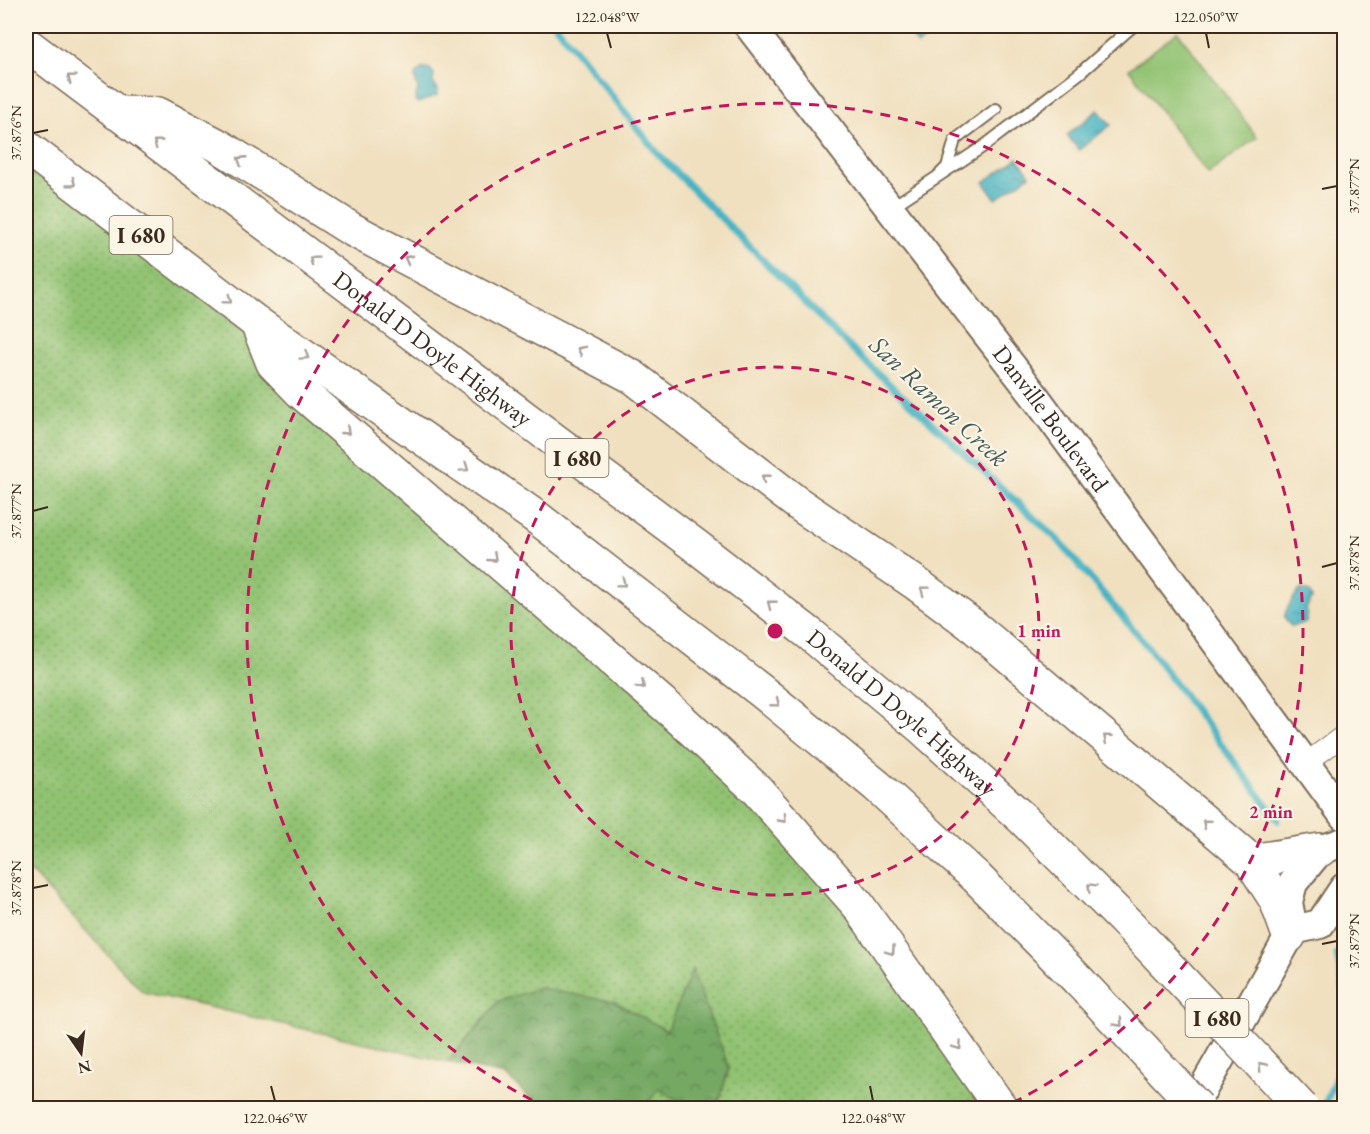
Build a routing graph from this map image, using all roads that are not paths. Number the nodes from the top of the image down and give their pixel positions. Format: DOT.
graph roads {
  1 [pos="1133,26"];
  2 [pos="752,27"];
  3 [pos="26,44"];
  4 [pos="996,109"];
  5 [pos="117,113"];
  6 [pos="26,147"];
  7 [pos="937,177"];
  8 [pos="890,208"];
  9 [pos="257,323"];
  10 [pos="1344,735"];
  11 [pos="1306,763"];
  12 [pos="1344,816"];
  13 [pos="1332,846"];
  14 [pos="1251,861"];
  15 [pos="1344,888"];
  16 [pos="1291,933"];
  17 [pos="1001,1108"];
  18 [pos="1192,1108"];
  19 [pos="1198,1108"];
  20 [pos="1302,1108"];
  1 -- 7 [label="lane"];
  2 -- 8 [label="main road, Danville Boulevard"];
  5 -- 3 [label="highway, Donald D Doyle Highway / I 680, one-way"];
  4 -- 7 [label="lane"];
  14 -- 5 [label="highway, one-way"];
  20 -- 5 [label="highway, Donald D Doyle Highway / I 680, one-way, bridge"];
  6 -- 9 [label="highway, I 680, one-way"];
  7 -- 8 [label="lane"];
  8 -- 11 [label="main road, Danville Boulevard"];
  9 -- 17 [label="highway, one-way"];
  9 -- 19 [label="highway, I 680, one-way, bridge"];
  10 -- 11 [label="street"];
  11 -- 12 [label="main road, Danville Boulevard"];
  13 -- 14 [label="highway"];
  13 -- 16 [label="main road"];
  14 -- 16 [label="highway"];
  15 -- 16 [label="main road"];
  16 -- 18 [label="main road"];
}
